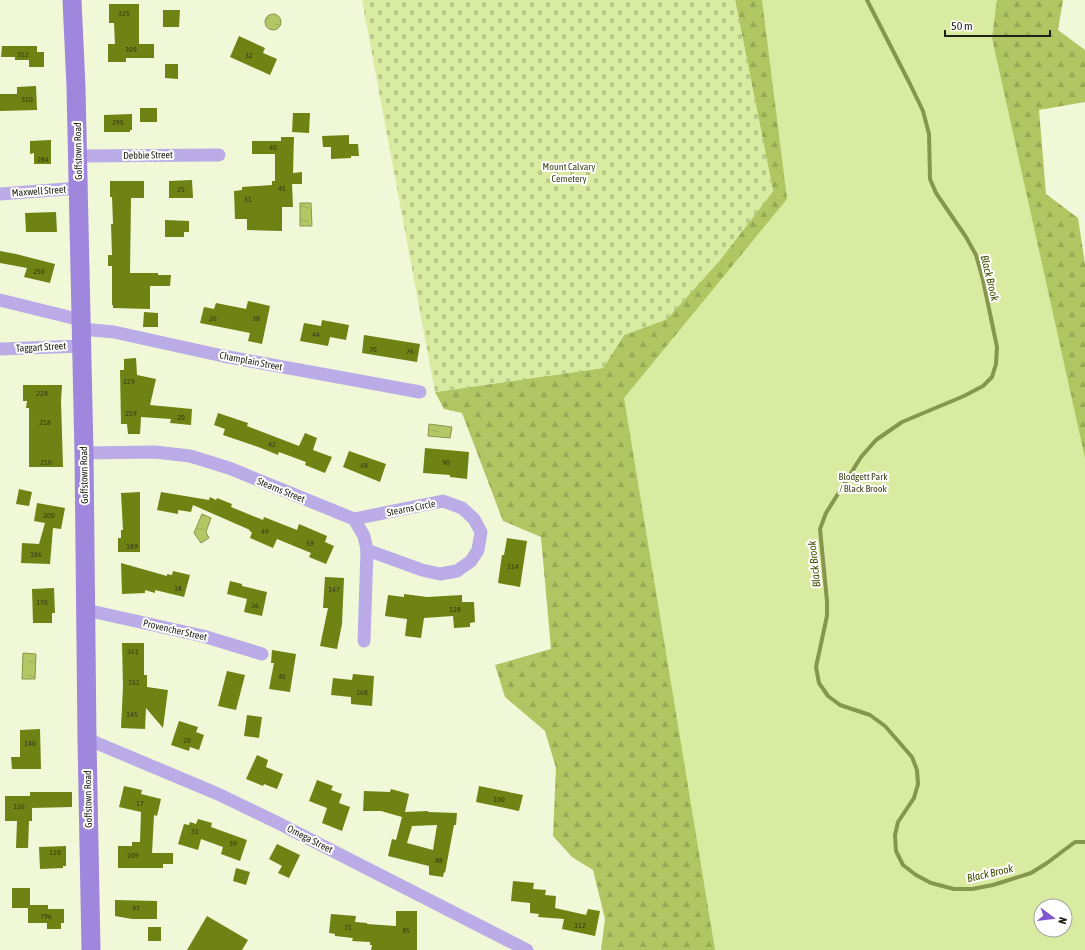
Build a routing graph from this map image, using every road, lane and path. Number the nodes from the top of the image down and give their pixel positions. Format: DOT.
graph roads {
  1 [pos="72,0"];
  2 [pos="219,155"];
  3 [pos="78,156"];
  4 [pos="79,188"];
  5 [pos="0,194"];
  6 [pos="0,300"];
  7 [pos="81,332"];
  8 [pos="0,349"];
  9 [pos="420,392"];
  10 [pos="84,453"];
  11 [pos="354,519"];
  12 [pos="366,550"];
  13 [pos="86,610"];
  14 [pos="364,641"];
  15 [pos="262,654"];
  16 [pos="87,739"];
  17 [pos="91,950"];
  18 [pos="527,950"];
  1 -- 3 [label="main road, Goffstown Road"];
  2 -- 3 [label="street, Debbie Street"];
  3 -- 4 [label="main road, Goffstown Road"];
  4 -- 5 [label="street, Maxwell Street"];
  4 -- 7 [label="main road, Goffstown Road"];
  6 -- 7 [label="street"];
  7 -- 8 [label="street, Taggart Street"];
  7 -- 9 [label="street, Champlain Street"];
  7 -- 10 [label="main road, Goffstown Road"];
  10 -- 11 [label="street, Stearns Street"];
  10 -- 13 [label="main road, Goffstown Road"];
  11 -- 12 [label="street"];
  11 -- 12 [label="street, Stearns Circle"];
  12 -- 14 [label="street"];
  13 -- 15 [label="street, Provencher Street"];
  13 -- 16 [label="main road, Goffstown Road"];
  16 -- 17 [label="main road, Goffstown Road"];
  16 -- 18 [label="street, Omega Street"];
}
